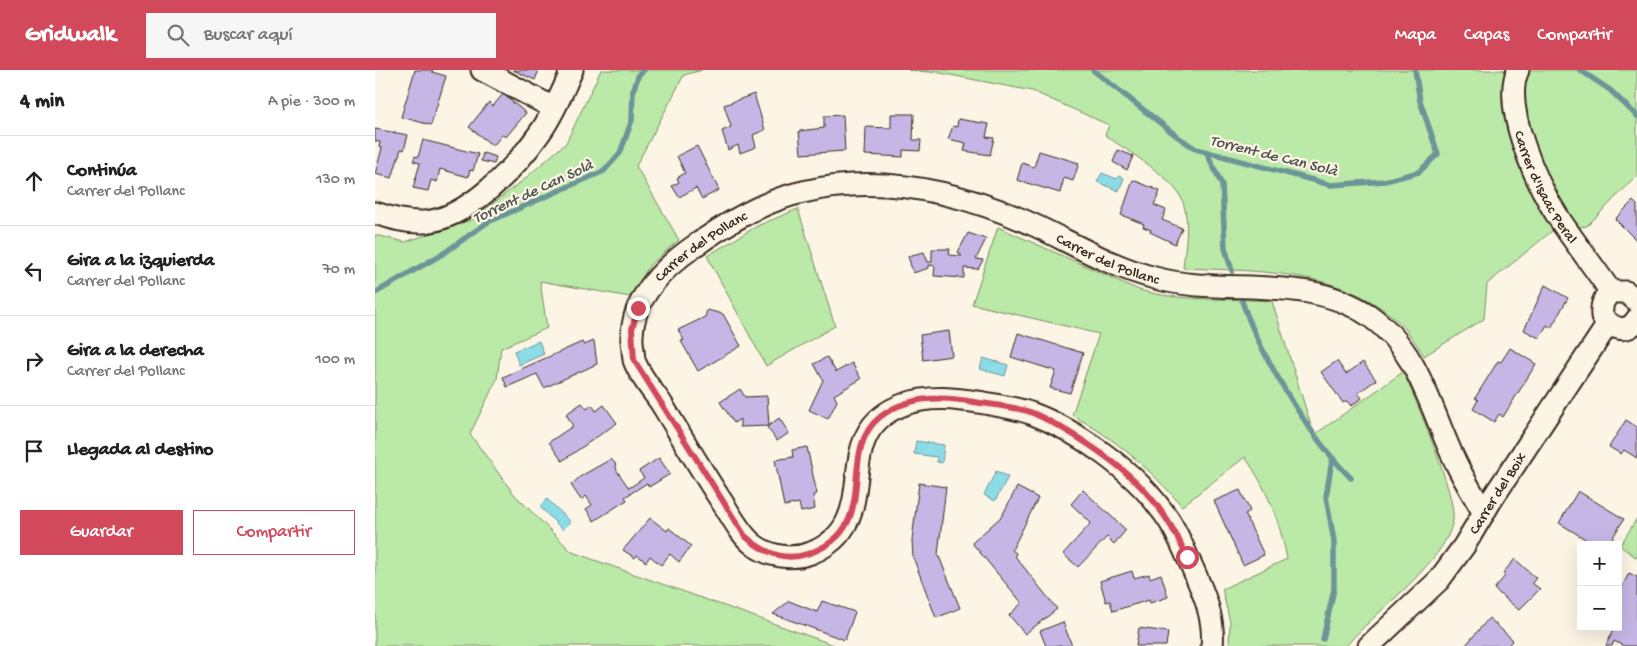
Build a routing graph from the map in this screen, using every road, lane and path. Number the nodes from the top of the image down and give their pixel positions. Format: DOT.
graph roads {
  1 [pos="482,70"];
  2 [pos="572,70"];
  3 [pos="1519,70"];
  4 [pos="554,108"];
  5 [pos="375,213"];
  6 [pos="1611,292"];
  7 [pos="1637,301"];
  8 [pos="1637,318"];
  9 [pos="1608,324"];
  10 [pos="1484,513"];
  11 [pos="1212,646"];
  12 [pos="1369,646"];
  1 -- 4 [label="street"];
  2 -- 4 [label="street"];
  3 -- 6 [label="street, Carrer d'Isaac Peral"];
  4 -- 5 [label="street"];
  6 -- 7 [label="street"];
  6 -- 9 [label="street"];
  8 -- 9 [label="street"];
  9 -- 10 [label="street, Carrer del Boix"];
  10 -- 11 [label="street, Carrer del Pollanc"];
  10 -- 12 [label="street, Carrer del Boix"];
}
